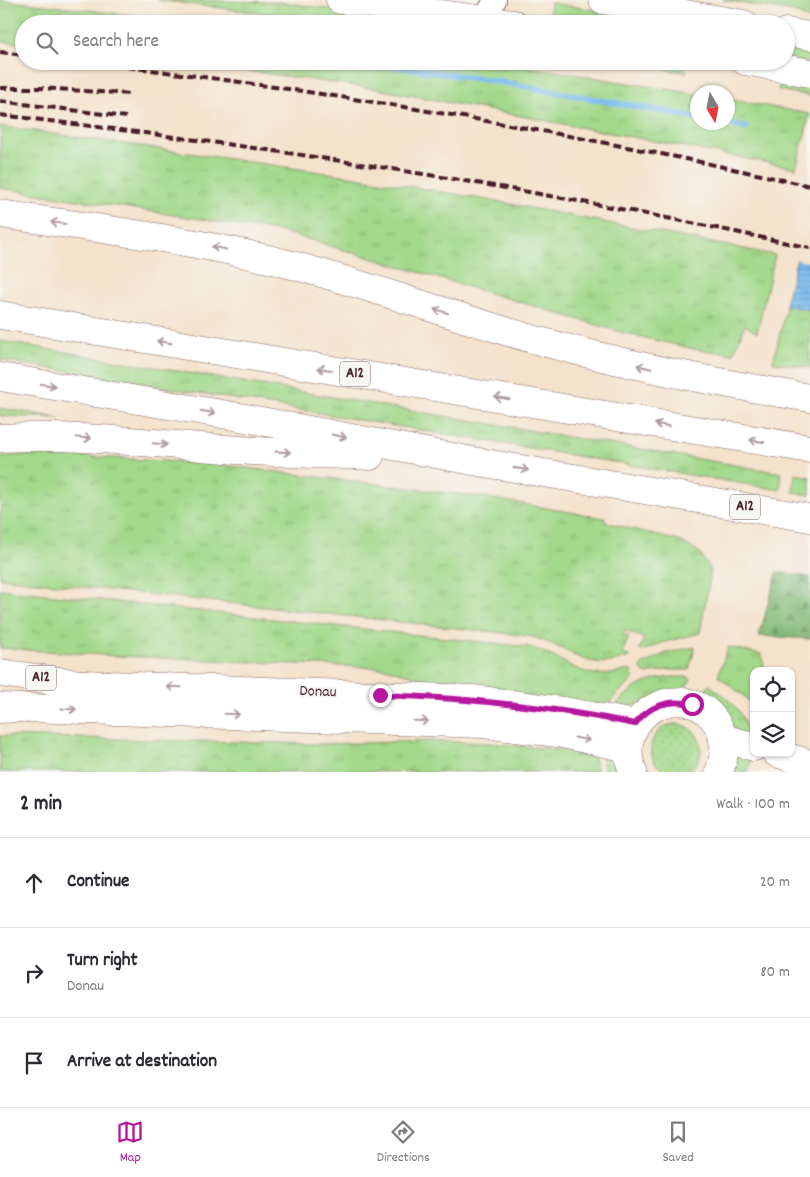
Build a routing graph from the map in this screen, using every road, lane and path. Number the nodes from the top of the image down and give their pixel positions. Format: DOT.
graph roads {
  1 [pos="340,0"];
  2 [pos="603,0"];
  3 [pos="486,6"];
  4 [pos="500,15"];
  5 [pos="691,15"];
  6 [pos="795,34"];
  7 [pos="810,36"];
  8 [pos="794,70"];
  9 [pos="810,73"];
  10 [pos="0,214"];
  11 [pos="0,315"];
  12 [pos="0,377"];
  13 [pos="807,397"];
  14 [pos="0,438"];
  15 [pos="806,449"];
  16 [pos="473,461"];
  17 [pos="801,516"];
  18 [pos="0,673"];
  19 [pos="0,681"];
  20 [pos="82,684"];
  21 [pos="7,708"];
  22 [pos="723,738"];
  23 [pos="750,746"];
  24 [pos="632,748"];
  25 [pos="788,757"];
  26 [pos="810,764"];
  27 [pos="719,772"];
  1 -- 3 [label="main road"];
  2 -- 5 [label="main road"];
  3 -- 4 [label="main road"];
  6 -- 7 [label="main road"];
  8 -- 9 [label="main road"];
  13 -- 10 [label="main road, one-way"];
  15 -- 11 [label="main road, A12, one-way"];
  12 -- 16 [label="main road, A12, one-way"];
  14 -- 16 [label="main road, A12, one-way"];
  16 -- 17 [label="main road, A12, one-way"];
  18 -- 20 [label="main road, A12"];
  19 -- 20 [label="main road, Donau"];
  24 -- 20 [label="main road, Donau, one-way"];
  21 -- 24 [label="main road, Donau, one-way"];
  22 -- 23 [label="main road"];
  22 -- 24 [label="main road"];
  22 -- 27 [label="main road"];
  25 -- 26 [label="main road"];
}
